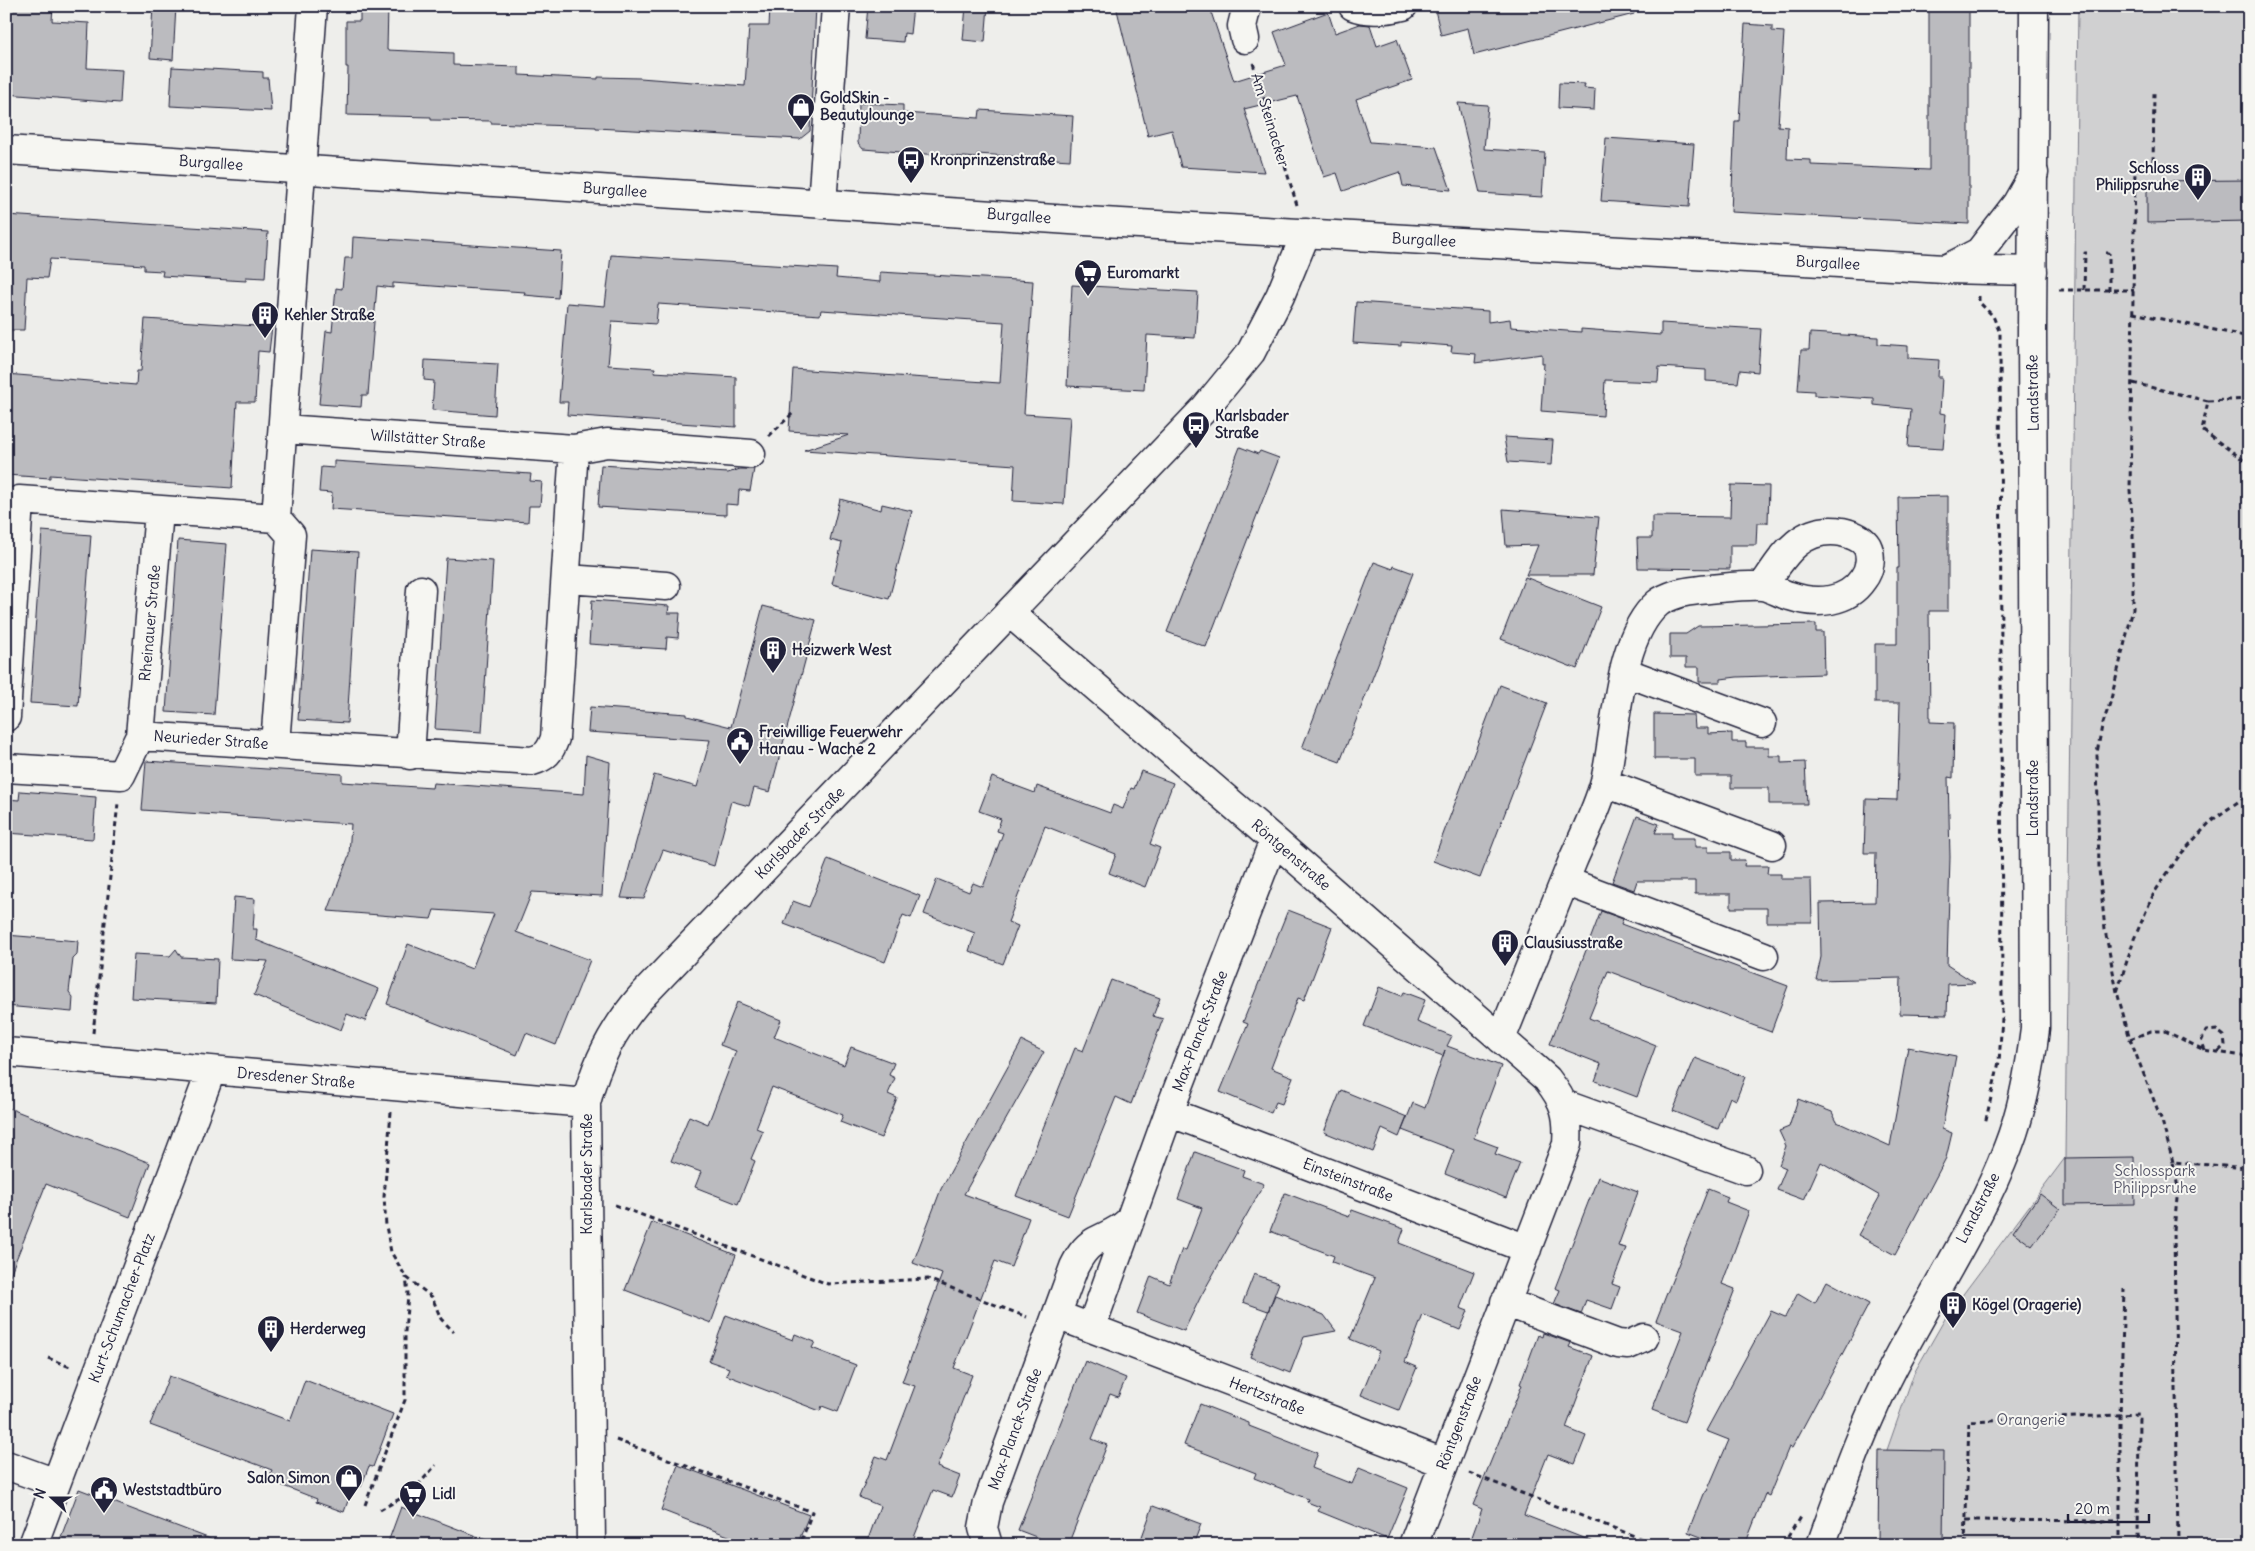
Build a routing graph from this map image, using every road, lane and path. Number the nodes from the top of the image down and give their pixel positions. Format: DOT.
graph roads {
  1 [pos="313,6"];
  2 [pos="836,6"];
  3 [pos="1247,6"];
  4 [pos="1353,6"];
  5 [pos="1403,6"];
  6 [pos="2034,6"];
  7 [pos="1245,39"];
  8 [pos="2154,93"];
  9 [pos="6,150"];
  10 [pos="302,169"];
  11 [pos="2034,173"];
  12 [pos="822,204"];
  13 [pos="1306,233"];
  14 [pos="2087,253"];
  15 [pos="2106,253"];
  16 [pos="1945,269"];
  17 [pos="1979,270"];
  18 [pos="2033,280"];
  19 [pos="2084,290"];
  20 [pos="2109,290"];
  21 [pos="2134,290"];
  22 [pos="2133,313"];
  23 [pos="2249,337"];
  24 [pos="2133,383"];
  25 [pos="2249,399"];
  26 [pos="2208,401"];
  27 [pos="794,412"];
  28 [pos="283,429"];
  29 [pos="574,449"];
  30 [pos="751,454"];
  31 [pos="2249,464"];
  32 [pos="12,499"];
  33 [pos="159,511"];
  34 [pos="276,518"];
  35 [pos="567,579"];
  36 [pos="666,586"];
  37 [pos="1764,586"];
  38 [pos="421,590"];
  39 [pos="1010,613"];
  40 [pos="9,635"];
  41 [pos="1625,672"];
  42 [pos="6,717"];
  43 [pos="1762,724"];
  44 [pos="140,736"];
  45 [pos="275,744"];
  46 [pos="410,755"];
  47 [pos="6,768"];
  48 [pos="121,775"];
  49 [pos="1605,783"];
  50 [pos="2249,794"];
  51 [pos="1274,840"];
  52 [pos="1772,845"];
  53 [pos="1565,881"];
  54 [pos="1764,956"];
  55 [pos="2117,992"];
  56 [pos="1501,1039"];
  57 [pos="2130,1039"];
  58 [pos="2204,1050"];
  59 [pos="6,1052"];
  60 [pos="2217,1053"];
  61 [pos="2249,1057"];
  62 [pos="88,1058"];
  63 [pos="1999,1062"];
  64 [pos="211,1071"];
  65 [pos="394,1086"];
  66 [pos="586,1103"];
  67 [pos="1563,1104"];
  68 [pos="1169,1112"];
  69 [pos="2173,1162"];
  70 [pos="2249,1168"];
  71 [pos="1746,1170"];
  72 [pos="586,1194"];
  73 [pos="1128,1222"];
  74 [pos="1527,1248"];
  75 [pos="406,1277"];
  76 [pos="2124,1289"];
  77 [pos="1505,1302"];
  78 [pos="1055,1321"];
  79 [pos="1090,1328"];
  80 [pos="454,1332"];
  81 [pos="1644,1338"];
  82 [pos="2120,1416"];
  83 [pos="589,1430"];
  84 [pos="1444,1463"];
  85 [pos="6,1465"];
  86 [pos="436,1465"];
  87 [pos="56,1484"];
  88 [pos="365,1504"];
  89 [pos="380,1510"];
  90 [pos="1966,1520"];
  91 [pos="2120,1521"];
  92 [pos="33,1545"];
  93 [pos="591,1545"];
  94 [pos="800,1545"];
  95 [pos="988,1545"];
  96 [pos="1413,1545"];
  97 [pos="1658,1545"];
  98 [pos="1821,1545"];
  99 [pos="1965,1545"];
  100 [pos="2120,1545"];
  101 [pos="2138,1545"];
  102 [pos="2178,1545"];
  1 -- 10 [label="street"];
  2 -- 12 [label="street"];
  3 -- 7 [label="street"];
  4 -- 5 [label="street"];
  6 -- 11 [label="street, Landstraße"];
  7 -- 13 [label="path, Am Steinacker"];
  8 -- 21 [label="path"];
  9 -- 10 [label="street, Burgallee"];
  10 -- 12 [label="street, Burgallee"];
  10 -- 28 [label="street"];
  11 -- 16 [label="street"];
  11 -- 18 [label="street, Landstraße"];
  12 -- 13 [label="street, Burgallee"];
  13 -- 16 [label="street, Burgallee"];
  13 -- 39 [label="street, Karlsbader Straße"];
  14 -- 19 [label="path"];
  15 -- 20 [label="path"];
  16 -- 17 [label="street, Burgallee"];
  17 -- 18 [label="street, Burgallee"];
  17 -- 63 [label="path"];
  18 -- 19 [label="path"];
  18 -- 98 [label="street, Landstraße"];
  19 -- 20 [label="path"];
  20 -- 21 [label="path"];
  21 -- 22 [label="path"];
  22 -- 23 [label="path"];
  22 -- 24 [label="path"];
  24 -- 26 [label="path"];
  24 -- 55 [label="path"];
  25 -- 26 [label="path"];
  26 -- 31 [label="path"];
  27 -- 30 [label="path"];
  28 -- 29 [label="street, Willstätter Straße"];
  28 -- 34 [label="street"];
  29 -- 30 [label="street, Willstätter Straße"];
  29 -- 35 [label="street"];
  32 -- 33 [label="street"];
  32 -- 40 [label="street"];
  33 -- 34 [label="street"];
  33 -- 44 [label="street, Rheinauer Straße"];
  34 -- 45 [label="street"];
  35 -- 36 [label="street"];
  35 -- 46 [label="street, Neurieder Straße"];
  37 -- 41 [label="street"];
  38 -- 46 [label="street"];
  39 -- 51 [label="street, Röntgenstraße"];
  39 -- 66 [label="street, Karlsbader Straße"];
  40 -- 42 [label="street"];
  41 -- 43 [label="street"];
  41 -- 49 [label="street"];
  44 -- 45 [label="street, Neurieder Straße"];
  44 -- 48 [label="street, Neurieder Straße"];
  45 -- 46 [label="street, Neurieder Straße"];
  47 -- 48 [label="street"];
  48 -- 62 [label="path"];
  49 -- 52 [label="street"];
  49 -- 53 [label="street"];
  50 -- 55 [label="path"];
  51 -- 56 [label="street, Röntgenstraße"];
  51 -- 68 [label="street, Max-Planck-Straße"];
  53 -- 54 [label="street"];
  53 -- 56 [label="street"];
  55 -- 57 [label="path"];
  56 -- 67 [label="street, Röntgenstraße"];
  57 -- 58 [label="path"];
  57 -- 69 [label="path"];
  58 -- 60 [label="path"];
  58 -- 60 [label="path"];
  59 -- 62 [label="street, Dresdener Straße"];
  60 -- 61 [label="path"];
  62 -- 64 [label="street, Dresdener Straße"];
  64 -- 65 [label="street, Dresdener Straße"];
  64 -- 87 [label="street, Kurt-Schumacher-Platz"];
  65 -- 66 [label="street, Dresdener Straße"];
  65 -- 75 [label="path"];
  66 -- 72 [label="street, Karlsbader Straße"];
  67 -- 71 [label="street"];
  67 -- 74 [label="street, Röntgenstraße"];
  68 -- 73 [label="street, Max-Planck-Straße"];
  68 -- 74 [label="street, Einsteinstraße"];
  69 -- 70 [label="path"];
  69 -- 102 [label="path"];
  72 -- 78 [label="path"];
  72 -- 83 [label="street, Karlsbader Straße"];
  73 -- 78 [label="street, Max-Planck-Straße"];
  73 -- 79 [label="street, Max-Planck-Straße"];
  74 -- 77 [label="street, Röntgenstraße"];
  75 -- 80 [label="path"];
  75 -- 88 [label="path"];
  76 -- 82 [label="path"];
  77 -- 81 [label="street"];
  77 -- 84 [label="street, Röntgenstraße"];
  78 -- 79 [label="street"];
  78 -- 95 [label="street, Max-Planck-Straße"];
  79 -- 84 [label="street, Hertzstraße"];
  82 -- 90 [label="path"];
  82 -- 91 [label="path"];
  82 -- 101 [label="path"];
  83 -- 93 [label="street, Karlsbader Straße"];
  83 -- 94 [label="path"];
  84 -- 96 [label="street, Röntgenstraße"];
  84 -- 97 [label="path"];
  85 -- 87 [label="street"];
  86 -- 89 [label="path"];
  87 -- 92 [label="street, Kurt-Schumacher-Platz"];
  90 -- 91 [label="path"];
  90 -- 99 [label="path"];
  91 -- 100 [label="path"];
}
